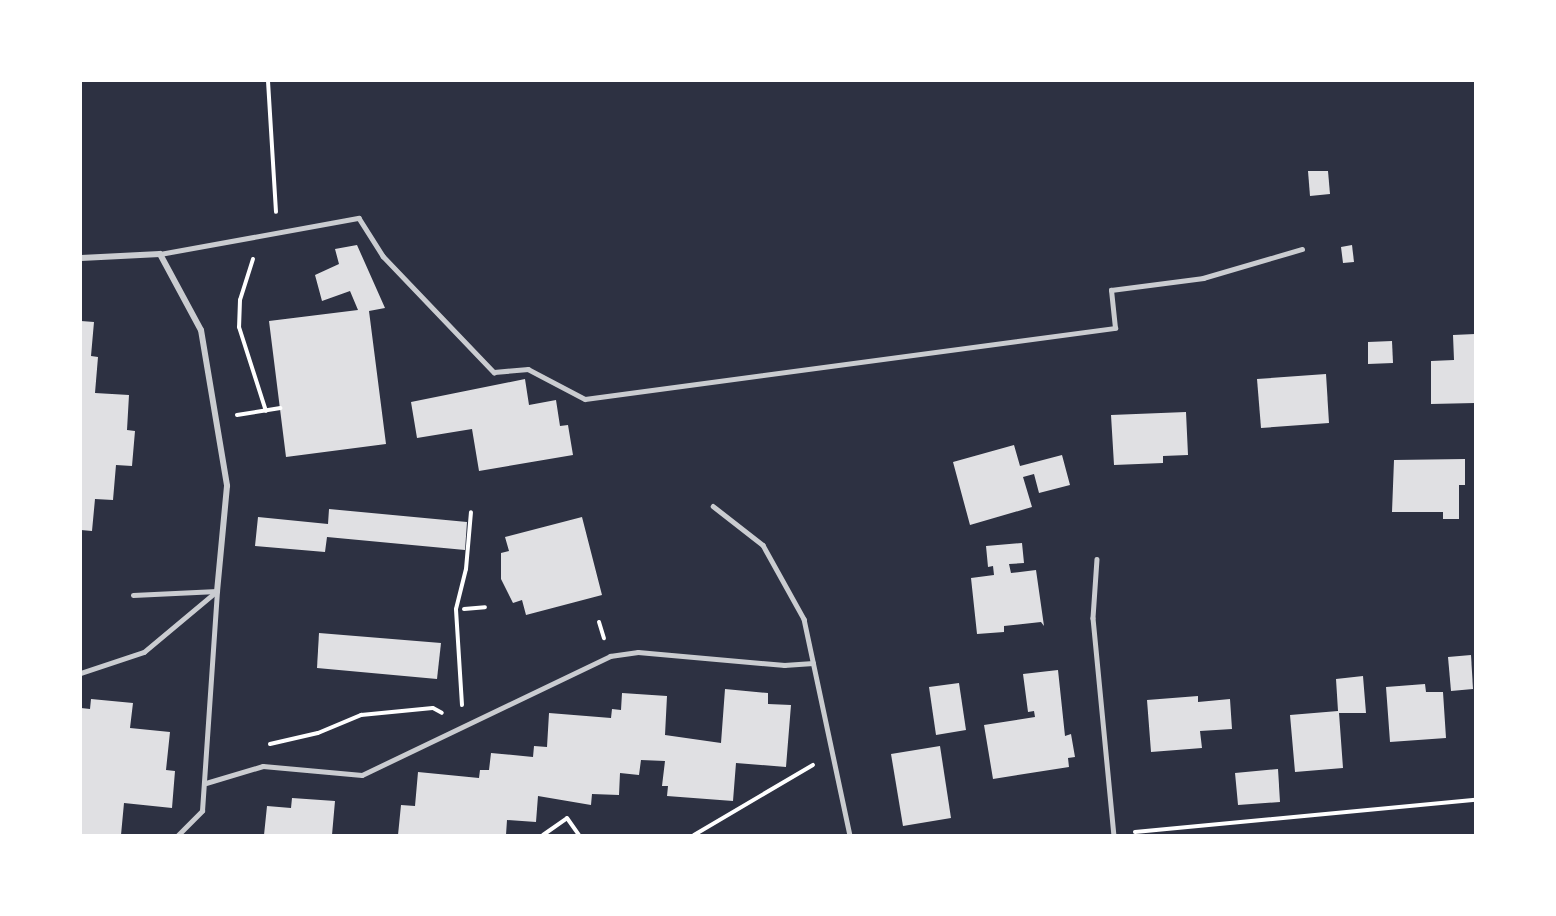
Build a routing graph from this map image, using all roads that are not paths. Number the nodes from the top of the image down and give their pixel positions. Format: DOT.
graph roads {
  1 [pos="1302,249"];
  2 [pos="160,254"];
  3 [pos="81,258"];
  4 [pos="713,506"];
  5 [pos="1097,559"];
  6 [pos="217,591"];
  7 [pos="133,595"];
  8 [pos="813,663"];
  9 [pos="81,673"];
  10 [pos="206,783"];
  11 [pos="178,835"];
  12 [pos="850,835"];
  13 [pos="1114,835"];
  1 -- 2 [label="lane"];
  2 -- 3 [label="street"];
  2 -- 6 [label="street"];
  4 -- 8 [label="lane"];
  5 -- 13 [label="lane"];
  6 -- 7 [label="lane"];
  6 -- 9 [label="lane"];
  6 -- 10 [label="lane"];
  8 -- 10 [label="lane"];
  8 -- 12 [label="lane"];
  10 -- 11 [label="lane"];
}
